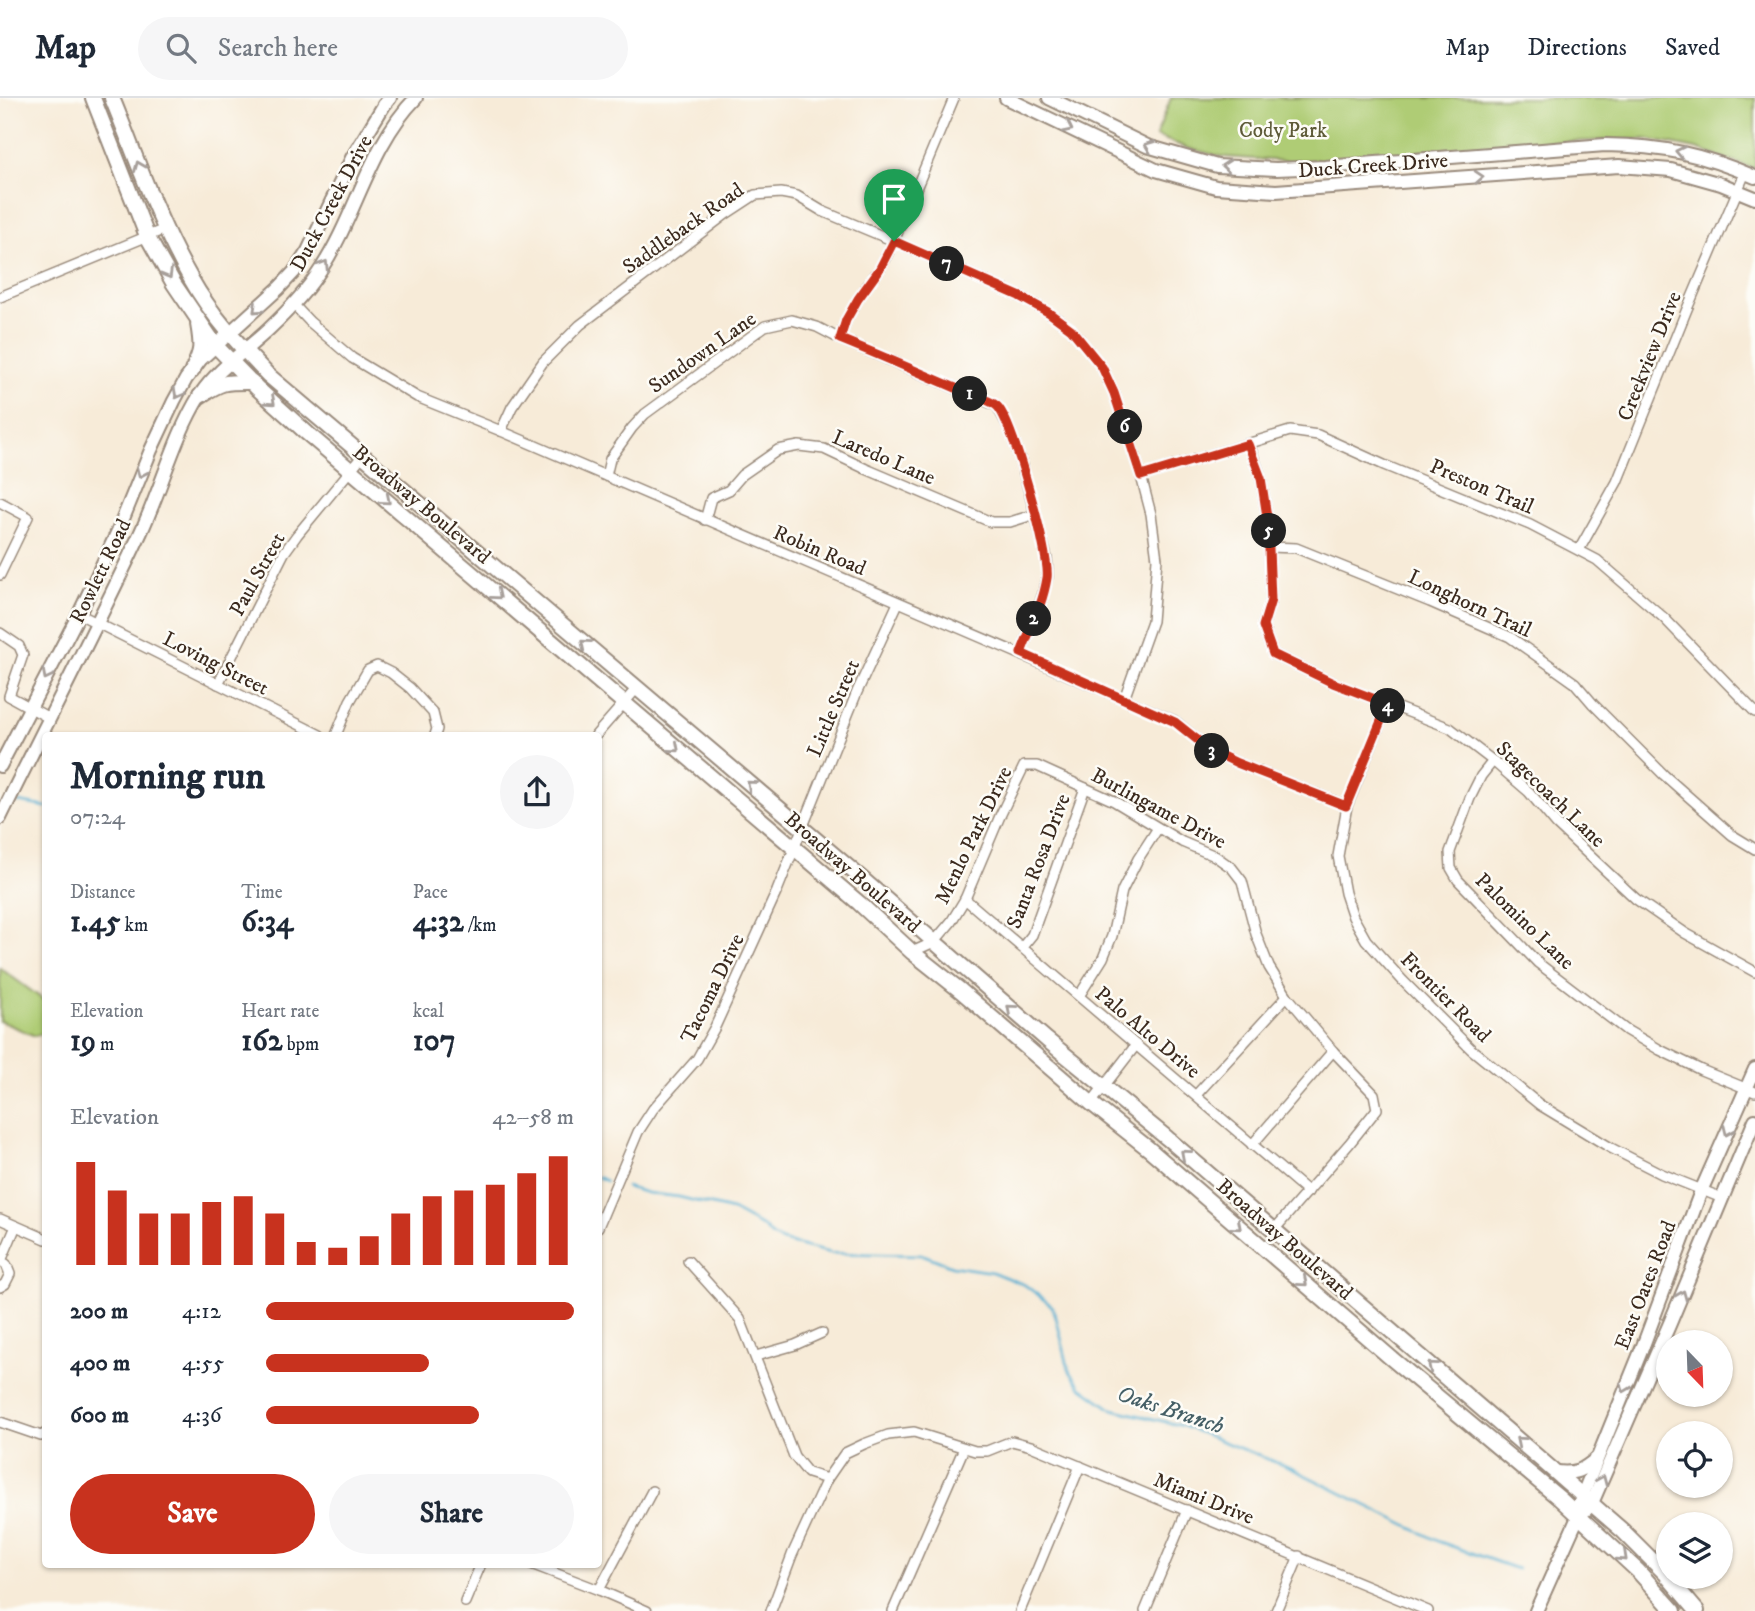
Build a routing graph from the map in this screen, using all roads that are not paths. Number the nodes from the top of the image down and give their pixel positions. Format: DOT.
graph roads {
  1 [pos="93,98"];
  2 [pos="112,98"];
  3 [pos="390,98"];
  4 [pos="416,98"];
  5 [pos="954,98"];
  6 [pos="1006,98"];
  7 [pos="1049,98"];
  8 [pos="1122,134"];
  9 [pos="1115,151"];
  10 [pos="1276,169"];
  11 [pos="1750,175"];
  12 [pos="1276,191"];
  13 [pos="1737,191"];
  14 [pos="1755,198"];
  15 [pos="165,229"];
  16 [pos="147,236"];
  17 [pos="894,241"];
  18 [pos="0,297"];
  19 [pos="293,304"];
  20 [pos="198,319"];
  21 [pos="230,333"];
  22 [pos="840,339"];
  23 [pos="216,345"];
  24 [pos="244,350"];
  25 [pos="231,362"];
  26 [pos="191,371"];
  27 [pos="251,382"];
  28 [pos="200,396"];
  29 [pos="501,430"];
  30 [pos="1248,444"];
  31 [pos="363,454"];
  32 [pos="351,470"];
  33 [pos="606,476"];
  34 [pos="1141,476"];
  35 [pos="132,495"];
  36 [pos="0,502"];
  37 [pos="152,505"];
  38 [pos="1036,514"];
  39 [pos="705,520"];
  40 [pos="459,536"];
  41 [pos="1270,547"];
  42 [pos="1579,550"];
  43 [pos="445,551"];
  44 [pos="0,575"];
  45 [pos="898,603"];
  46 [pos="79,614"];
  47 [pos="97,623"];
  48 [pos="0,633"];
  49 [pos="1021,653"];
  50 [pos="218,684"];
  51 [pos="637,688"];
  52 [pos="1124,699"];
  53 [pos="624,703"];
  54 [pos="1388,704"];
  55 [pos="30,708"];
  56 [pos="1755,712"];
  57 [pos="48,718"];
  58 [pos="314,732"];
  59 [pos="337,732"];
  60 [pos="436,732"];
  61 [pos="599,732"];
  62 [pos="1493,761"];
  63 [pos="0,766"];
  64 [pos="1037,766"];
  65 [pos="1085,788"];
  66 [pos="1346,806"];
  67 [pos="0,818"];
  68 [pos="1158,828"];
  69 [pos="803,829"];
  70 [pos="794,849"];
  71 [pos="1755,849"];
  72 [pos="965,899"];
  73 [pos="934,942"];
  74 [pos="1023,947"];
  75 [pos="912,952"];
  76 [pos="1755,972"];
  77 [pos="1079,996"];
  78 [pos="1287,996"];
  79 [pos="1136,1045"];
  80 [pos="1334,1051"];
  81 [pos="1755,1069"];
  82 [pos="1104,1087"];
  83 [pos="1751,1091"];
  84 [pos="1196,1096"];
  85 [pos="1091,1103"];
  86 [pos="1755,1120"];
  87 [pos="1252,1145"];
  88 [pos="1702,1191"];
  89 [pos="1308,1192"];
  90 [pos="1722,1198"];
  91 [pos="602,1218"];
  92 [pos="0,1219"];
  93 [pos="16,1226"];
  94 [pos="1273,1231"];
  95 [pos="42,1237"];
  96 [pos="0,1261"];
  97 [pos="688,1261"];
  98 [pos="0,1287"];
  99 [pos="1667,1330"];
  100 [pos="822,1333"];
  101 [pos="1643,1346"];
  102 [pos="1656,1351"];
  103 [pos="756,1356"];
  104 [pos="1656,1356"];
  105 [pos="0,1422"];
  106 [pos="42,1435"];
  107 [pos="964,1448"];
  108 [pos="1597,1458"];
  109 [pos="1080,1466"];
  110 [pos="1556,1472"];
  111 [pos="827,1479"];
  112 [pos="652,1491"];
  113 [pos="1587,1499"];
  114 [pos="1187,1510"];
  115 [pos="1578,1517"];
  116 [pos="1299,1556"];
  117 [pos="1656,1564"];
  118 [pos="479,1568"];
  119 [pos="541,1568"];
  120 [pos="1679,1589"];
  121 [pos="599,1590"];
  122 [pos="465,1602"];
  123 [pos="1405,1606"];
  124 [pos="647,1611"];
  125 [pos="771,1611"];
  126 [pos="893,1611"];
  127 [pos="1020,1611"];
  128 [pos="1145,1611"];
  129 [pos="1276,1611"];
  130 [pos="1428,1611"];
  131 [pos="1536,1611"];
  132 [pos="1674,1611"];
  133 [pos="1697,1611"];
  1 -- 16 [label="main road, Broadway Boulevard"];
  15 -- 2 [label="main road, Broadway Boulevard, one-way"];
  3 -- 21 [label="main road, Duck Creek Drive, one-way"];
  19 -- 4 [label="main road, Duck Creek Drive, one-way"];
  5 -- 17 [label="street"];
  6 -- 9 [label="main road, Duck Creek Drive, one-way"];
  7 -- 8 [label="main road, Duck Creek Drive"];
  8 -- 9 [label="main road"];
  10 -- 8 [label="main road, Duck Creek Drive, one-way"];
  9 -- 12 [label="main road, Duck Creek Drive"];
  11 -- 10 [label="main road, Duck Creek Drive, one-way"];
  10 -- 12 [label="main road"];
  11 -- 13 [label="street, Creekview Drive"];
  12 -- 13 [label="main road, Duck Creek Drive, one-way"];
  13 -- 14 [label="main road, Duck Creek Drive"];
  13 -- 42 [label="street, Creekview Drive"];
  15 -- 16 [label="street"];
  15 -- 21 [label="main road, Broadway Boulevard"];
  16 -- 18 [label="street"];
  16 -- 20 [label="main road, Broadway Boulevard, one-way"];
  17 -- 22 [label="street"];
  17 -- 29 [label="street, Saddleback Road"];
  17 -- 34 [label="street, Saddleback Road"];
  19 -- 24 [label="main road, Duck Creek Drive"];
  19 -- 29 [label="street, Robin Road"];
  20 -- 23 [label="main road, Broadway Boulevard"];
  20 -- 26 [label="main road"];
  21 -- 23 [label="main road, Duck Creek Drive"];
  21 -- 24 [label="main road, Broadway Boulevard"];
  22 -- 33 [label="street, Sundown Lane"];
  22 -- 38 [label="street, Sundown Lane"];
  23 -- 25 [label="main road, Broadway Boulevard"];
  23 -- 26 [label="main road, Rowlett Road"];
  24 -- 25 [label="main road, Rowlett Road"];
  24 -- 31 [label="main road, Broadway Boulevard"];
  25 -- 27 [label="main road, Broadway Boulevard"];
  25 -- 28 [label="main road, Rowlett Road"];
  26 -- 35 [label="main road, Rowlett Road, one-way"];
  27 -- 28 [label="main road"];
  27 -- 32 [label="main road, Broadway Boulevard, one-way"];
  28 -- 37 [label="main road, Rowlett Road"];
  29 -- 33 [label="street, Robin Road"];
  30 -- 34 [label="street, Preston Trail"];
  30 -- 41 [label="street, Stagecoach Lane"];
  30 -- 42 [label="street, Preston Trail"];
  31 -- 32 [label="street, Paul Street"];
  31 -- 40 [label="main road, Broadway Boulevard"];
  32 -- 43 [label="main road, Broadway Boulevard, one-way"];
  32 -- 50 [label="street, Paul Street"];
  33 -- 39 [label="street, Robin Road"];
  34 -- 52 [label="street, Saddleback Road"];
  35 -- 37 [label="main road"];
  35 -- 46 [label="main road, Rowlett Road"];
  36 -- 44 [label="street"];
  37 -- 47 [label="main road, Rowlett Road"];
  38 -- 39 [label="street, Laredo Lane"];
  38 -- 49 [label="street, Sundown Lane"];
  39 -- 45 [label="street, Robin Road"];
  40 -- 43 [label="main road"];
  51 -- 40 [label="main road, Broadway Boulevard, one-way"];
  41 -- 54 [label="street, Stagecoach Lane"];
  41 -- 71 [label="street, Longhorn Trail"];
  42 -- 56 [label="street, Preston Trail"];
  43 -- 53 [label="main road, Broadway Boulevard, one-way"];
  45 -- 49 [label="street, Robin Road"];
  45 -- 69 [label="street, Little Street"];
  46 -- 47 [label="street, Loving Street"];
  46 -- 55 [label="main road, Rowlett Road, one-way"];
  47 -- 50 [label="street, Loving Street"];
  47 -- 57 [label="main road, Rowlett Road"];
  48 -- 55 [label="street"];
  49 -- 52 [label="street, Robin Road"];
  50 -- 58 [label="street, Loving Street"];
  51 -- 53 [label="street"];
  69 -- 51 [label="main road, Broadway Boulevard, one-way"];
  52 -- 66 [label="street, Robin Road"];
  53 -- 61 [label="street"];
  53 -- 70 [label="main road, Broadway Boulevard, one-way"];
  54 -- 62 [label="street, Stagecoach Lane"];
  54 -- 66 [label="street, Frontier Road"];
  55 -- 57 [label="street"];
  55 -- 63 [label="main road, Rowlett Road"];
  57 -- 67 [label="main road, Rowlett Road"];
  59 -- 60 [label="street"];
  62 -- 76 [label="street, Stagecoach Lane"];
  62 -- 83 [label="street, Palomino Lane"];
  64 -- 65 [label="street, Burlingame Drive"];
  64 -- 72 [label="street, Menlo Park Drive"];
  65 -- 68 [label="street, Burlingame Drive"];
  65 -- 74 [label="street, Santa Rosa Drive"];
  66 -- 88 [label="street, Frontier Road"];
  68 -- 77 [label="street"];
  68 -- 78 [label="street, Burlingame Drive"];
  69 -- 70 [label="street, Tacoma Drive"];
  69 -- 73 [label="main road, Broadway Boulevard"];
  70 -- 75 [label="main road, Broadway Boulevard"];
  70 -- 91 [label="street, Tacoma Drive"];
  72 -- 73 [label="street, Menlo Park Drive"];
  72 -- 74 [label="street, Palo Alto Drive"];
  73 -- 75 [label="street, Menlo Park Drive"];
  82 -- 73 [label="main road, Broadway Boulevard, one-way"];
  74 -- 77 [label="street, Palo Alto Drive"];
  75 -- 85 [label="main road, Broadway Boulevard"];
  77 -- 79 [label="street, Palo Alto Drive"];
  78 -- 80 [label="street, Burlingame Drive"];
  78 -- 84 [label="street"];
  79 -- 82 [label="street"];
  79 -- 84 [label="street, Palo Alto Drive"];
  80 -- 87 [label="street"];
  80 -- 89 [label="street, Burlingame Drive"];
  81 -- 83 [label="main road, East Oates Road"];
  82 -- 85 [label="street"];
  94 -- 82 [label="main road, Broadway Boulevard, one-way"];
  83 -- 88 [label="main road, East Oates Road, one-way"];
  84 -- 87 [label="street, Palo Alto Drive"];
  85 -- 115 [label="main road, Broadway Boulevard, one-way"];
  86 -- 90 [label="main road, East Oates Road"];
  87 -- 89 [label="street, Palo Alto Drive"];
  88 -- 90 [label="street, Frontier Road"];
  88 -- 101 [label="main road, East Oates Road"];
  89 -- 94 [label="street"];
  99 -- 90 [label="main road, East Oates Road, one-way"];
  92 -- 93 [label="street"];
  93 -- 95 [label="street"];
  93 -- 96 [label="street"];
  110 -- 94 [label="main road, Broadway Boulevard, one-way"];
  96 -- 98 [label="street"];
  97 -- 103 [label="street"];
  100 -- 103 [label="street"];
  101 -- 102 [label="main road"];
  101 -- 108 [label="main road, East Oates Road, one-way"];
  103 -- 111 [label="street"];
  113 -- 104 [label="main road, East Oates Road, one-way"];
  105 -- 106 [label="street"];
  107 -- 109 [label="street, Miami Drive"];
  107 -- 111 [label="street, Miami Drive"];
  107 -- 126 [label="street"];
  108 -- 110 [label="main road"];
  108 -- 113 [label="main road, East Oates Road"];
  109 -- 114 [label="street, Miami Drive"];
  109 -- 127 [label="street"];
  110 -- 113 [label="main road, Broadway Boulevard"];
  111 -- 125 [label="street, Miami Drive"];
  112 -- 121 [label="street"];
  113 -- 115 [label="main road, East Oates Road"];
  113 -- 117 [label="main road, Broadway Boulevard"];
  114 -- 116 [label="street, Miami Drive"];
  114 -- 128 [label="street"];
  115 -- 131 [label="main road, East Oates Road"];
  115 -- 132 [label="main road, Broadway Boulevard, one-way"];
  116 -- 123 [label="street, Miami Drive"];
  116 -- 129 [label="street"];
  118 -- 122 [label="street"];
  119 -- 121 [label="street"];
  120 -- 133 [label="main road, Broadway Boulevard"];
  121 -- 124 [label="street"];
  123 -- 130 [label="street, Miami Drive"];
}
